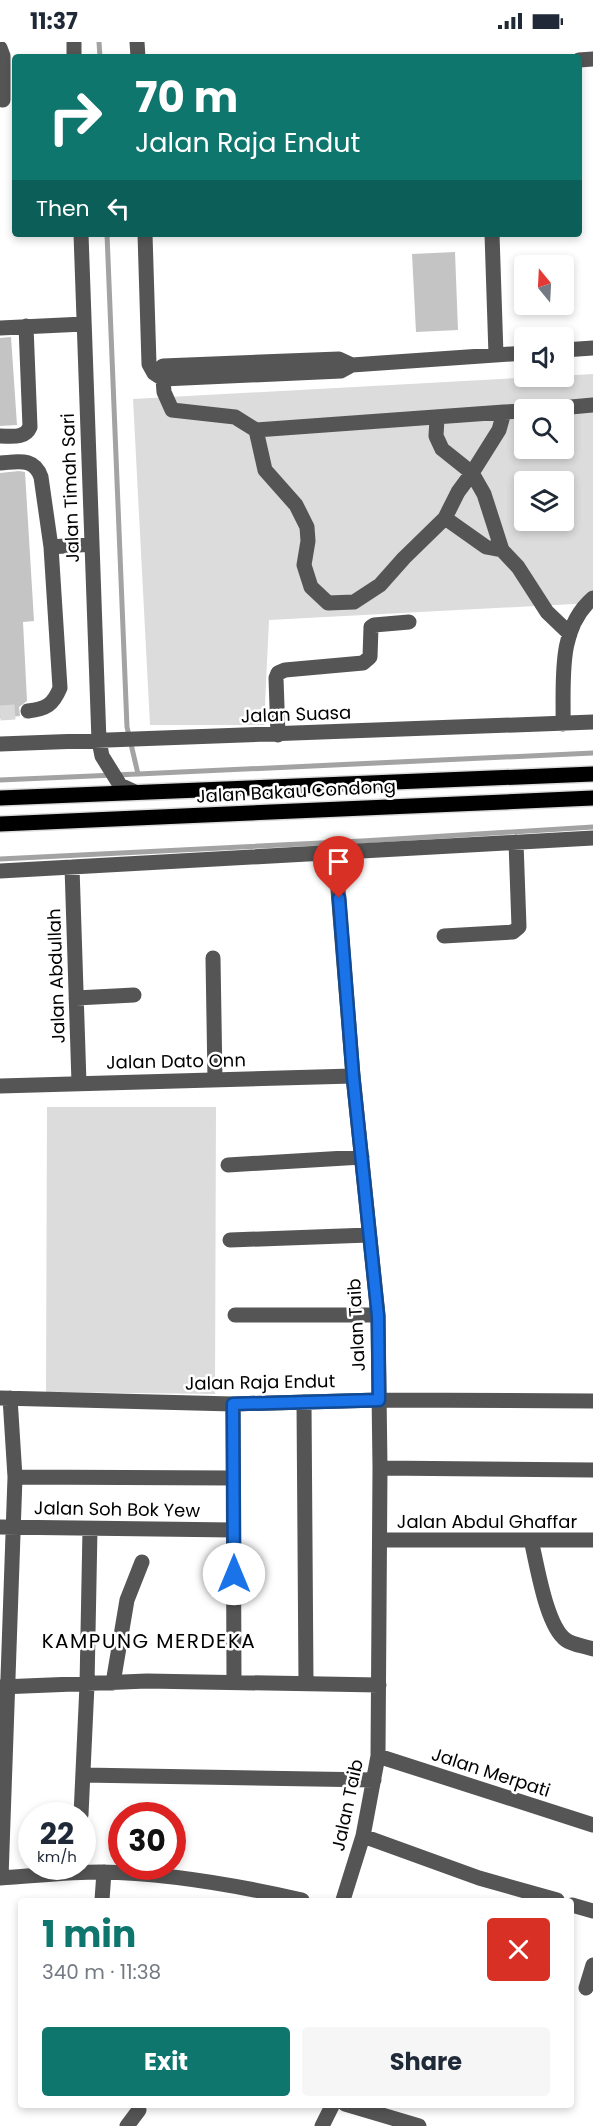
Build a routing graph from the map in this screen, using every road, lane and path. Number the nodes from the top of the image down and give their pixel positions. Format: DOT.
graph roads {
  1 [pos="0,48"];
  2 [pos="6,100"];
  3 [pos="81,237"];
  4 [pos="145,237"];
  5 [pos="492,237"];
  6 [pos="84,324"];
  7 [pos="26,326"];
  8 [pos="0,328"];
  9 [pos="592,349"];
  10 [pos="574,350"];
  11 [pos="514,354"];
  12 [pos="496,355"];
  13 [pos="158,376"];
  14 [pos="593,405"];
  15 [pos="574,407"];
  16 [pos="504,412"];
  17 [pos="514,412"];
  18 [pos="437,418"];
  19 [pos="256,430"];
  20 [pos="0,436"];
  21 [pos="0,463"];
  22 [pos="472,473"];
  23 [pos="445,518"];
  24 [pos="92,544"];
  25 [pos="51,547"];
  26 [pos="502,550"];
  27 [pos="593,598"];
  28 [pos="409,622"];
  29 [pos="570,634"];
  30 [pos="28,711"];
  31 [pos="593,722"];
  32 [pos="563,724"];
  33 [pos="278,735"];
  34 [pos="0,744"];
  35 [pos="101,749"];
  36 [pos="593,774"];
  37 [pos="135,792"];
  38 [pos="0,798"];
  39 [pos="593,798"];
  40 [pos="0,824"];
  41 [pos="593,838"];
  42 [pos="516,842"];
  43 [pos="335,853"];
  44 [pos="72,867"];
  45 [pos="0,871"];
  46 [pos="444,936"];
  47 [pos="213,958"];
  48 [pos="134,995"];
  49 [pos="76,998"];
  50 [pos="353,1076"];
  51 [pos="214,1080"];
  52 [pos="79,1083"];
  53 [pos="0,1086"];
  54 [pos="362,1157"];
  55 [pos="228,1165"];
  56 [pos="369,1235"];
  57 [pos="230,1240"];
  58 [pos="235,1315"];
  59 [pos="378,1316"];
  60 [pos="5,1398"];
  61 [pos="379,1400"];
  62 [pos="304,1401"];
  63 [pos="593,1401"];
  64 [pos="233,1404"];
  65 [pos="380,1468"];
  66 [pos="593,1470"];
  67 [pos="15,1477"];
  68 [pos="233,1478"];
  69 [pos="7,1527"];
  70 [pos="90,1529"];
  71 [pos="233,1530"];
  72 [pos="380,1540"];
  73 [pos="531,1540"];
  74 [pos="593,1540"];
  75 [pos="142,1562"];
  76 [pos="593,1649"];
  77 [pos="234,1681"];
  78 [pos="113,1683"];
  79 [pos="306,1683"];
  80 [pos="87,1684"];
  81 [pos="379,1685"];
  82 [pos="4,1687"];
  83 [pos="378,1756"];
  84 [pos="83,1775"];
  85 [pos="374,1780"];
  86 [pos="82,1802"];
  87 [pos="593,1825"];
  88 [pos="363,1836"];
  89 [pos="96,1871"];
  90 [pos="104,1872"];
  91 [pos="18,1876"];
  92 [pos="1,1878"];
  93 [pos="102,1898"];
  94 [pos="293,1898"];
  95 [pos="344,1898"];
  96 [pos="550,1898"];
  97 [pos="574,1906"];
  98 [pos="593,1911"];
  99 [pos="593,1965"];
  100 [pos="584,1988"];
  101 [pos="331,2108"];
  102 [pos="358,2108"];
  103 [pos="139,2110"];
  104 [pos="127,2126"];
  105 [pos="322,2126"];
  106 [pos="419,2126"];
  1 -- 2 [label="street"];
  3 -- 6 [label="street, Jalan Timah Sari"];
  4 -- 13 [label="street"];
  5 -- 12 [label="street"];
  6 -- 7 [label="street"];
  6 -- 24 [label="street, Jalan Timah Sari"];
  7 -- 8 [label="street"];
  7 -- 20 [label="street"];
  9 -- 10 [label="street"];
  11 -- 12 [label="street"];
  12 -- 13 [label="street"];
  13 -- 19 [label="street"];
  14 -- 15 [label="street"];
  16 -- 17 [label="street"];
  16 -- 18 [label="street"];
  16 -- 22 [label="street"];
  18 -- 19 [label="street"];
  18 -- 22 [label="street"];
  19 -- 23 [label="street"];
  21 -- 25 [label="street"];
  22 -- 23 [label="street"];
  22 -- 26 [label="street"];
  23 -- 26 [label="street"];
  24 -- 25 [label="street"];
  24 -- 35 [label="street, Jalan Timah Sari"];
  25 -- 30 [label="street"];
  26 -- 29 [label="street"];
  27 -- 29 [label="street"];
  28 -- 33 [label="street"];
  29 -- 32 [label="street"];
  31 -- 32 [label="street, Jalan Suasa"];
  32 -- 33 [label="street, Jalan Suasa"];
  33 -- 35 [label="street, Jalan Suasa"];
  34 -- 35 [label="street, Jalan Suasa"];
  35 -- 37 [label="street"];
  36 -- 37 [label="main road, Jalan Bakau Condong"];
  37 -- 38 [label="main road, Jalan Bakau Condong"];
  39 -- 40 [label="main road, Jalan Bakau Condong"];
  41 -- 42 [label="street"];
  42 -- 43 [label="street"];
  42 -- 46 [label="street"];
  43 -- 44 [label="street"];
  43 -- 50 [label="street, Jalan Taib"];
  44 -- 45 [label="street"];
  44 -- 49 [label="street, Jalan Abdullah"];
  47 -- 51 [label="street"];
  48 -- 49 [label="street"];
  49 -- 52 [label="street, Jalan Abdullah"];
  50 -- 51 [label="street, Jalan Dato Onn"];
  50 -- 54 [label="street, Jalan Taib"];
  51 -- 52 [label="street, Jalan Dato Onn"];
  52 -- 53 [label="street, Jalan Dato Onn"];
  54 -- 55 [label="street"];
  54 -- 56 [label="street, Jalan Taib"];
  56 -- 57 [label="street"];
  56 -- 59 [label="street, Jalan Taib"];
  58 -- 59 [label="street"];
  59 -- 61 [label="street, Jalan Taib"];
  60 -- 64 [label="street, Jalan Raja Endut"];
  60 -- 67 [label="street"];
  61 -- 62 [label="street, Jalan Raja Endut"];
  61 -- 63 [label="street, Jalan Raja Endut"];
  61 -- 65 [label="street, Jalan Taib"];
  62 -- 64 [label="street, Jalan Raja Endut"];
  62 -- 79 [label="street"];
  64 -- 68 [label="street"];
  65 -- 66 [label="street"];
  65 -- 72 [label="street, Jalan Taib"];
  67 -- 68 [label="street"];
  67 -- 69 [label="street"];
  68 -- 71 [label="street"];
  69 -- 70 [label="street, Jalan Soh Bok Yew"];
  69 -- 82 [label="street"];
  70 -- 71 [label="street, Jalan Soh Bok Yew"];
  70 -- 80 [label="street"];
  71 -- 77 [label="street"];
  72 -- 73 [label="street, Jalan Abdul Ghaffar"];
  72 -- 81 [label="street, Jalan Taib"];
  73 -- 74 [label="street, Jalan Abdul Ghaffar"];
  73 -- 76 [label="street"];
  75 -- 78 [label="street"];
  77 -- 78 [label="street"];
  77 -- 79 [label="street"];
  78 -- 80 [label="street"];
  79 -- 81 [label="street"];
  80 -- 82 [label="street"];
  80 -- 84 [label="street"];
  81 -- 83 [label="street, Jalan Taib"];
  82 -- 92 [label="street"];
  83 -- 85 [label="street, Jalan Taib"];
  83 -- 87 [label="street, Jalan Merpati"];
  84 -- 85 [label="street"];
  84 -- 86 [label="street"];
  85 -- 88 [label="street, Jalan Taib"];
  88 -- 95 [label="street, Jalan Taib"];
  88 -- 96 [label="street"];
  89 -- 90 [label="street"];
  90 -- 93 [label="street"];
  90 -- 94 [label="street"];
  91 -- 92 [label="street"];
  97 -- 98 [label="street"];
  99 -- 100 [label="street"];
  101 -- 105 [label="street"];
  102 -- 106 [label="street"];
  103 -- 104 [label="street"];
}
